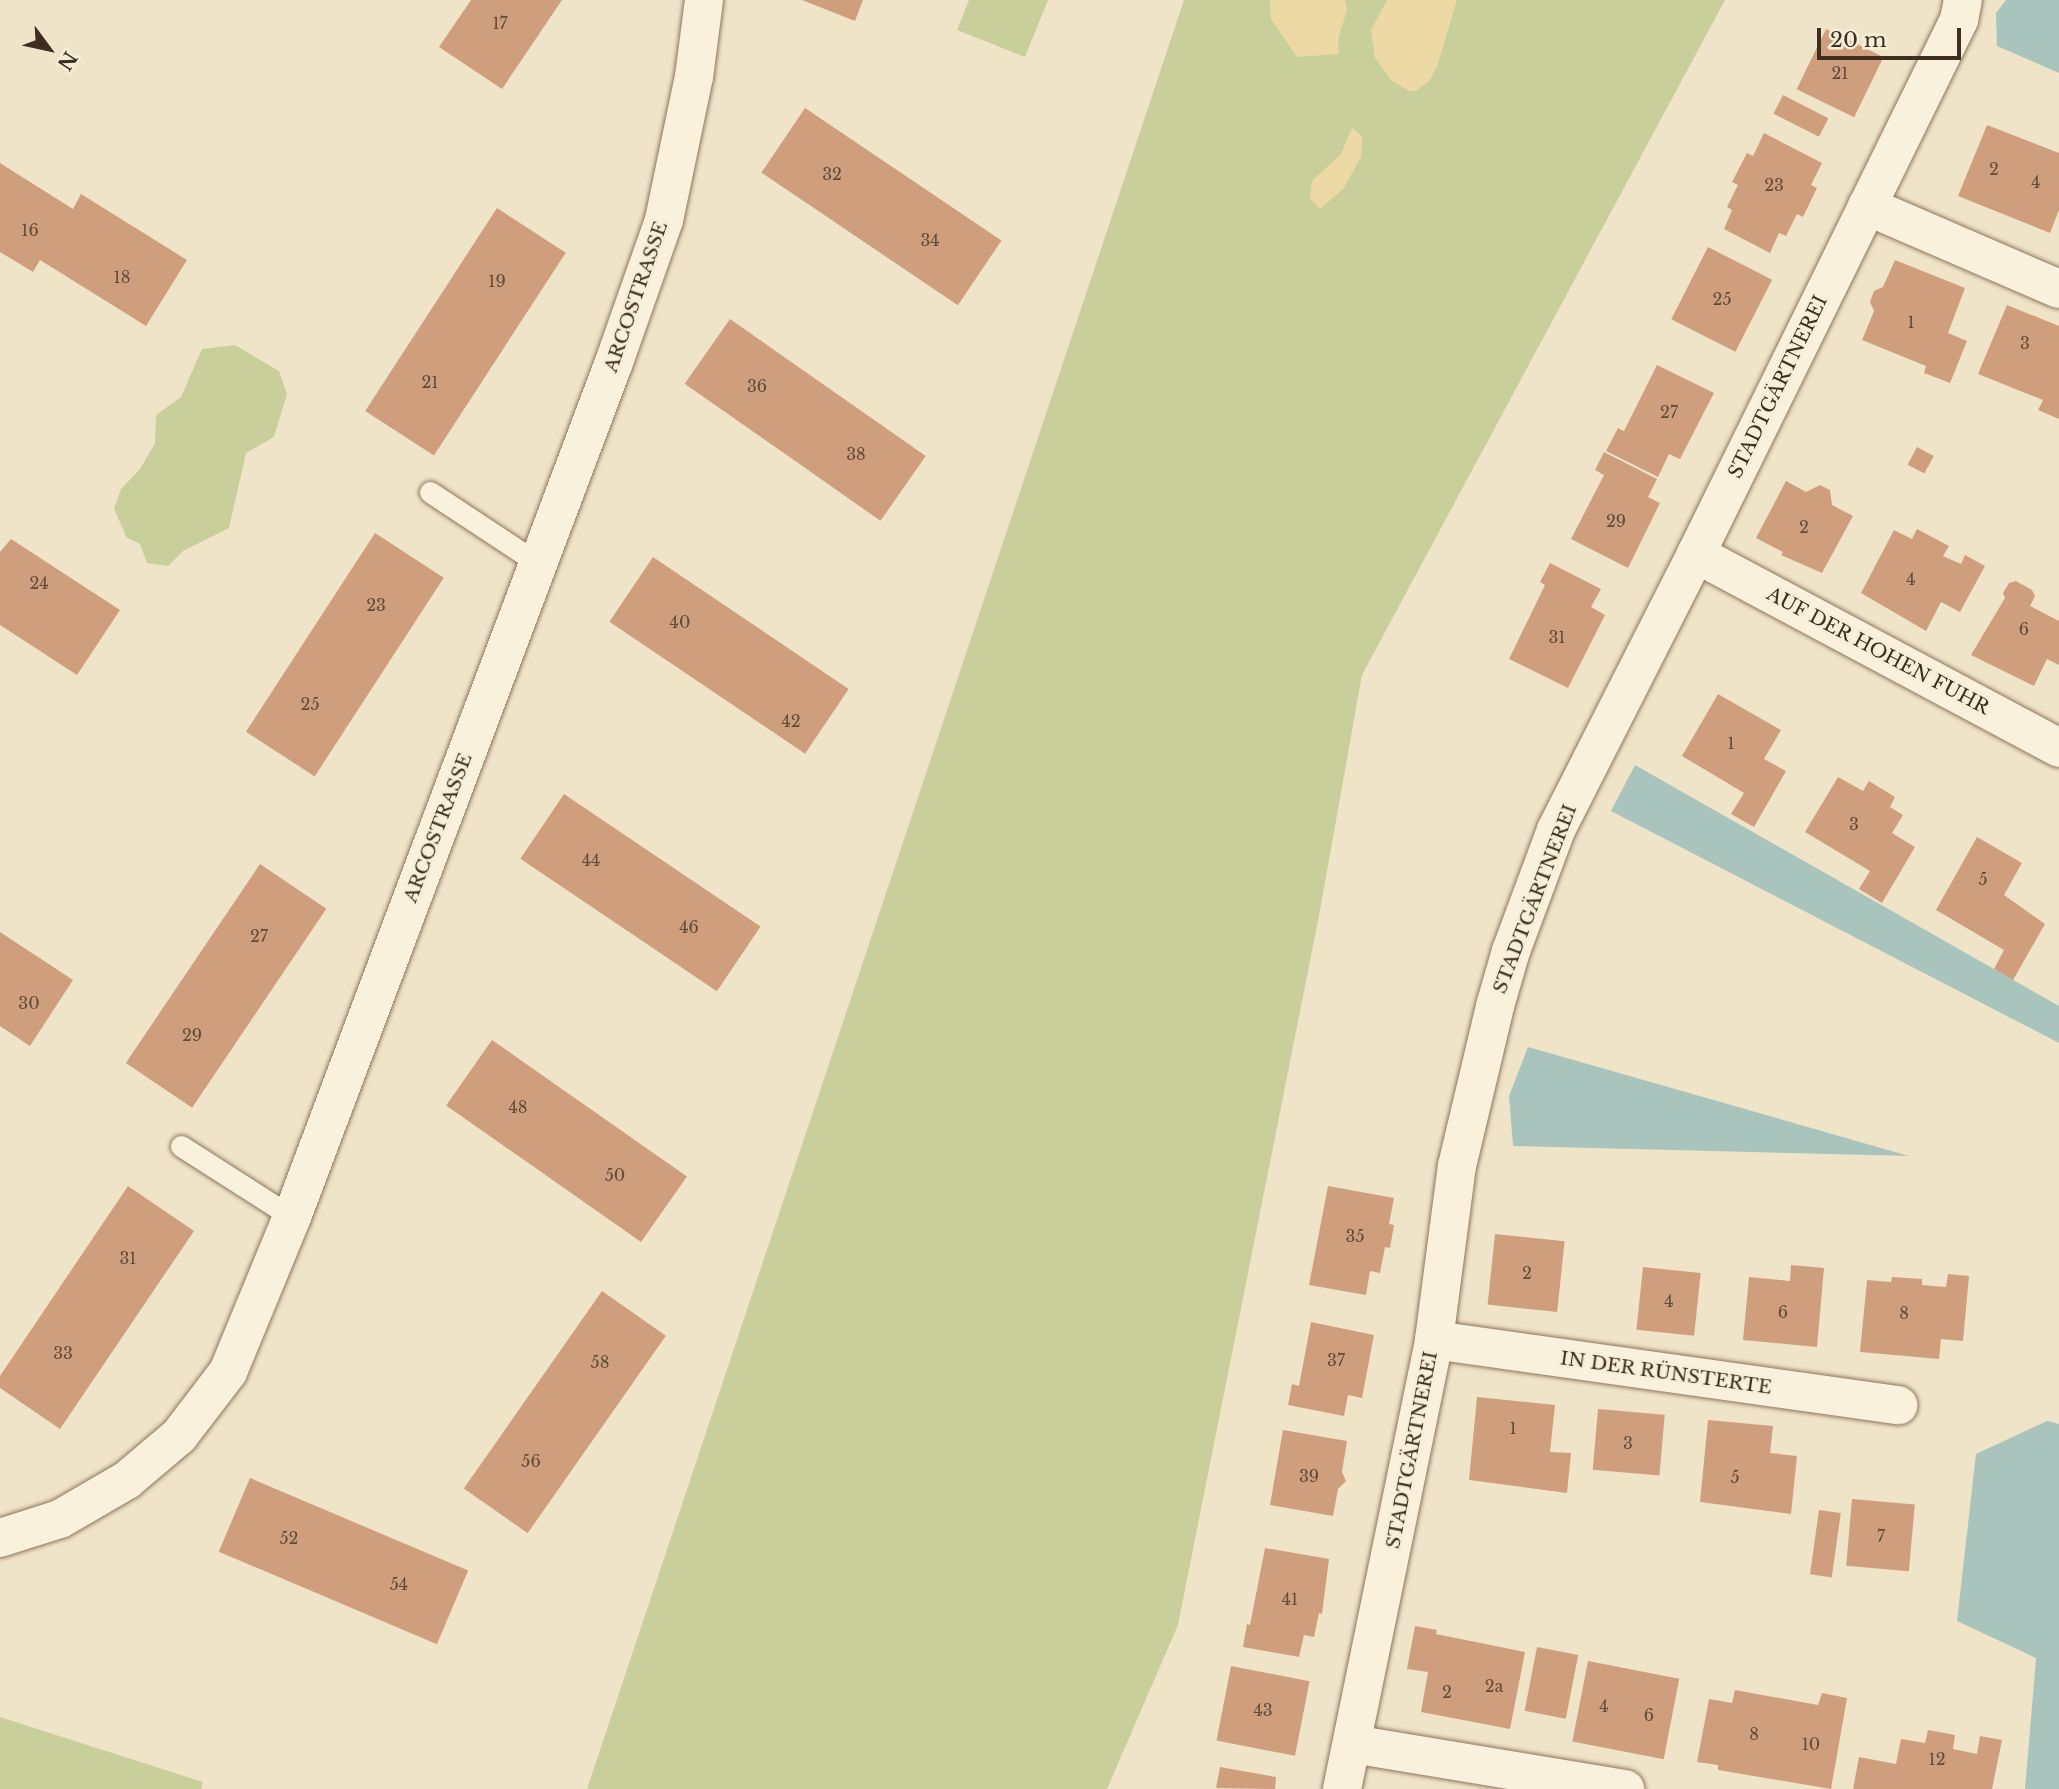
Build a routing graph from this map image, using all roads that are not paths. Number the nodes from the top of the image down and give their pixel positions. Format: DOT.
graph roads {
  1 [pos="704,0"];
  2 [pos="1963,0"];
  3 [pos="1867,206"];
  4 [pos="2059,289"];
  5 [pos="430,492"];
  6 [pos="1696,554"];
  7 [pos="538,564"];
  8 [pos="2059,748"];
  9 [pos="181,1146"];
  10 [pos="292,1217"];
  11 [pos="1434,1340"];
  12 [pos="1898,1405"];
  13 [pos="0,1538"];
  14 [pos="1353,1744"];
  15 [pos="1342,1789"];
  16 [pos="1625,1789"];
  1 -- 7 [label="street, ARCOSTRASSE"];
  2 -- 3 [label="street, STADTGÄRTNEREI"];
  3 -- 4 [label="street"];
  3 -- 6 [label="street, STADTGÄRTNEREI"];
  5 -- 7 [label="lane"];
  6 -- 8 [label="street, AUF DER HOHEN FUHR"];
  6 -- 11 [label="street, STADTGÄRTNEREI"];
  7 -- 10 [label="street, ARCOSTRASSE"];
  9 -- 10 [label="lane"];
  10 -- 13 [label="street, ARCOSTRASSE"];
  11 -- 12 [label="street, IN DER RÜNSTERTE"];
  11 -- 14 [label="street, STADTGÄRTNEREI"];
  14 -- 15 [label="street, STADTGÄRTNEREI"];
  14 -- 16 [label="street"];
}
